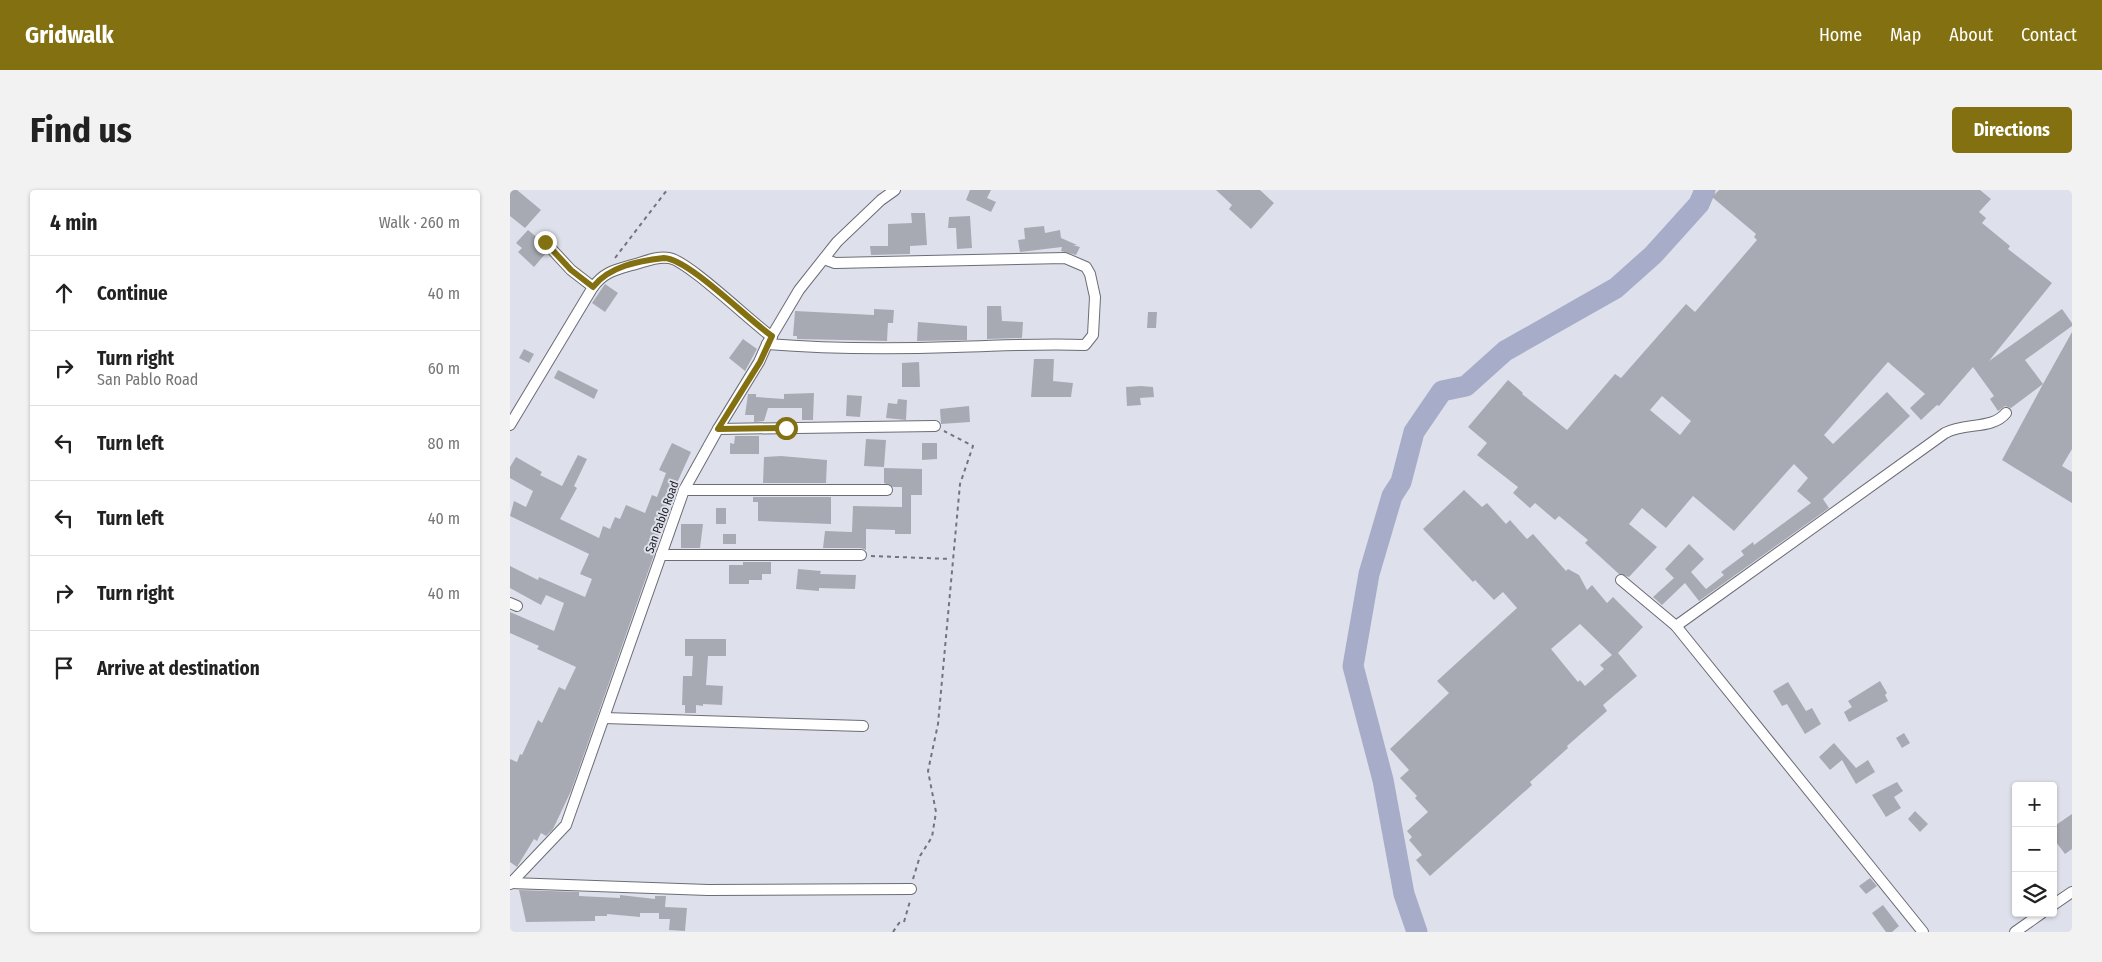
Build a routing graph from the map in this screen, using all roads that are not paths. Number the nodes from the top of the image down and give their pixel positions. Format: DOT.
graph roads {
  1 [pos="895,190"];
  2 [pos="545,242"];
  3 [pos="824,260"];
  4 [pos="593,287"];
  5 [pos="769,340"];
  6 [pos="2006,413"];
  7 [pos="510,425"];
  8 [pos="935,426"];
  9 [pos="718,429"];
  10 [pos="684,490"];
  11 [pos="887,490"];
  12 [pos="661,555"];
  13 [pos="861,555"];
  14 [pos="1621,580"];
  15 [pos="1676,626"];
  16 [pos="604,718"];
  17 [pos="863,726"];
  18 [pos="510,883"];
  19 [pos="912,889"];
  20 [pos="2072,892"];
  21 [pos="2057,902"];
  22 [pos="2036,917"];
  23 [pos="1923,932"];
  24 [pos="2015,932"];
  1 -- 3 [label="street, San Pablo Road"];
  2 -- 4 [label="street"];
  3 -- 5 [label="street, San Pablo Road"];
  3 -- 5 [label="street"];
  4 -- 5 [label="street"];
  4 -- 7 [label="street"];
  5 -- 9 [label="street, San Pablo Road"];
  6 -- 15 [label="street"];
  8 -- 9 [label="street"];
  9 -- 10 [label="street, San Pablo Road"];
  10 -- 11 [label="street"];
  10 -- 12 [label="street, San Pablo Road"];
  12 -- 13 [label="street"];
  12 -- 16 [label="street, San Pablo Road"];
  14 -- 15 [label="street"];
  15 -- 23 [label="street"];
  16 -- 17 [label="street"];
  16 -- 18 [label="street, San Pablo Road"];
  18 -- 19 [label="street"];
  20 -- 21 [label="street"];
  22 -- 24 [label="street"];
}
